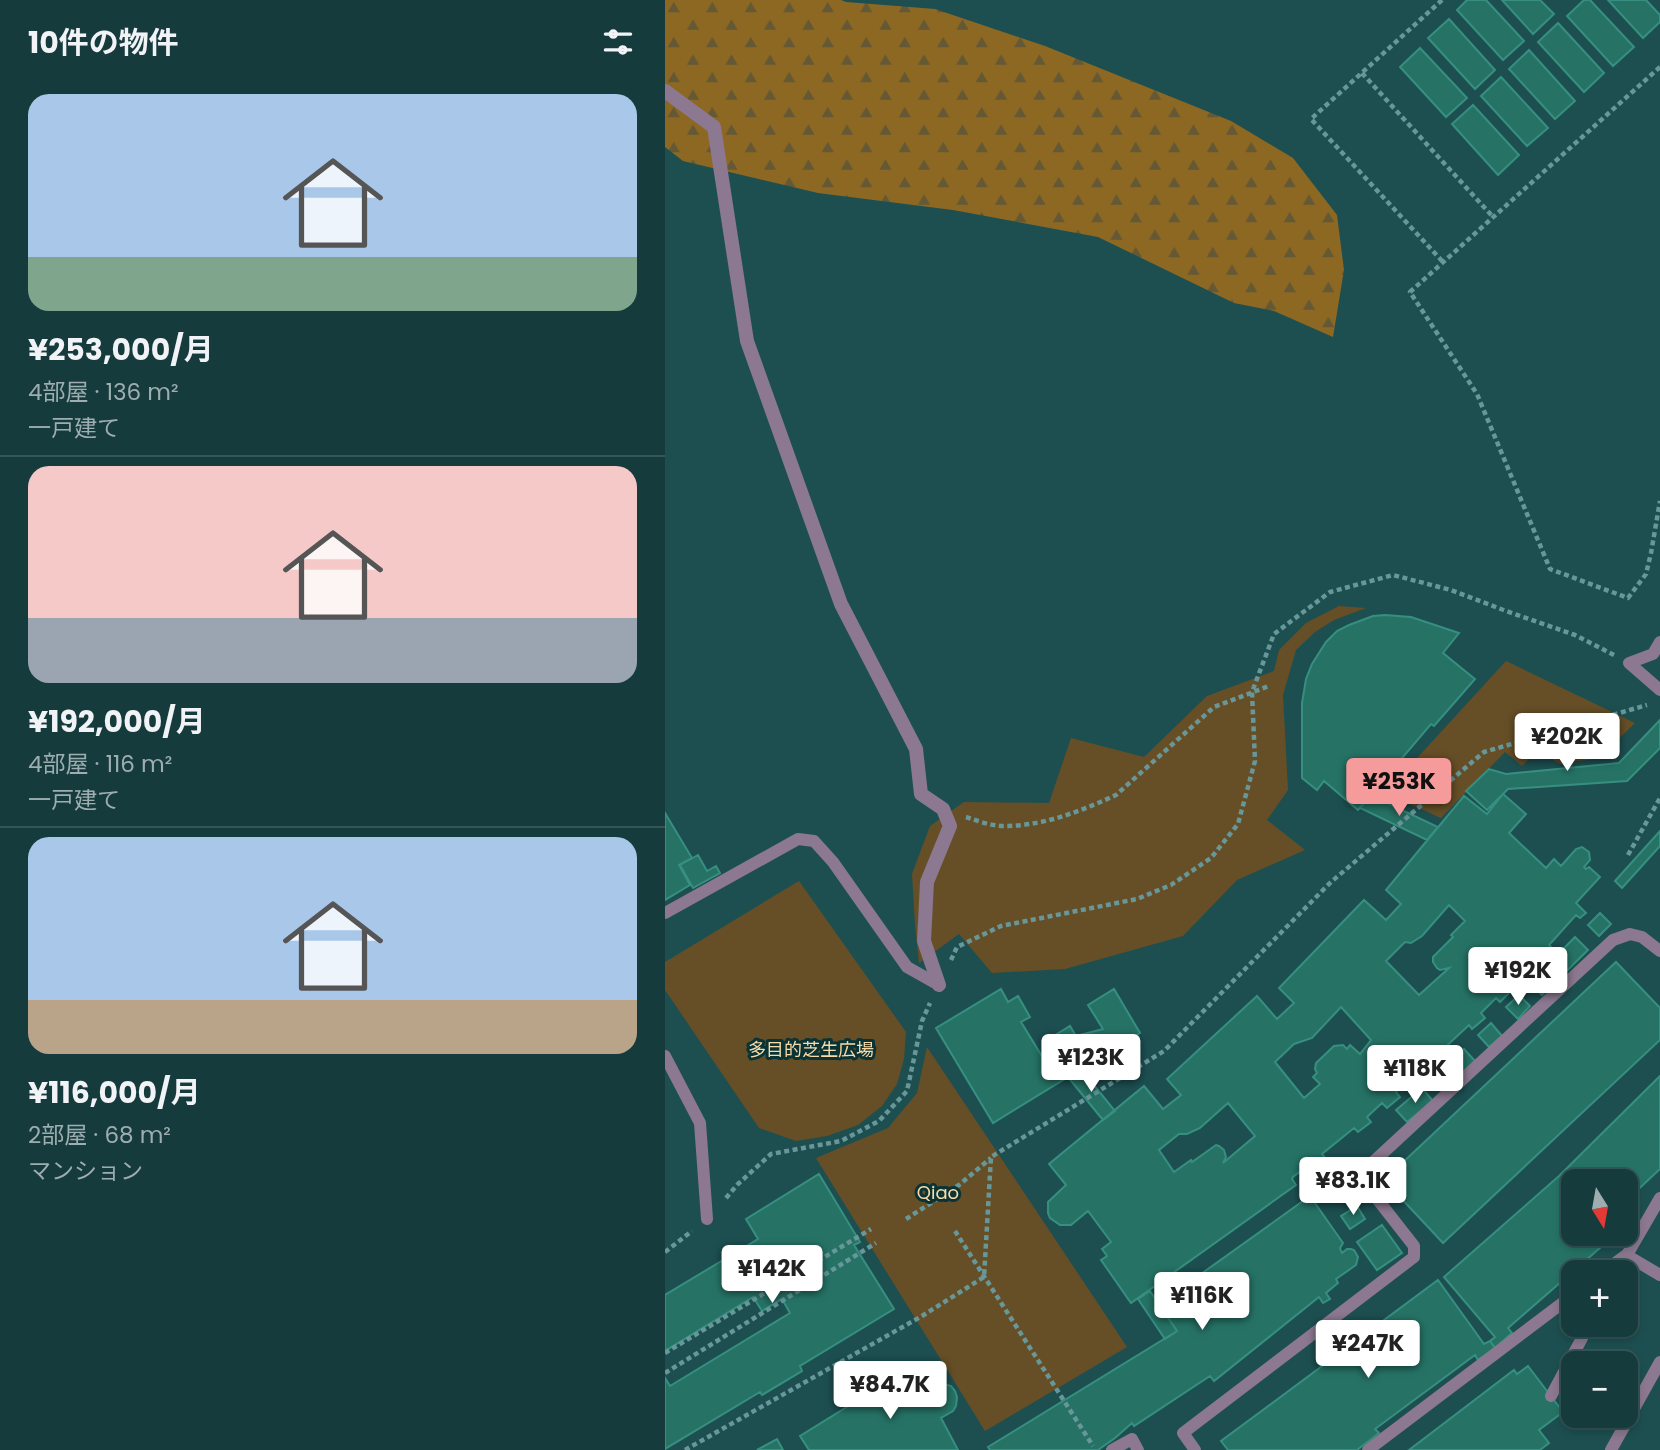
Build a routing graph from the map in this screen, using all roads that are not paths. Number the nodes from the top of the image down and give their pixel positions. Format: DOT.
graph roads {
  1 [pos="665,91"];
  2 [pos="1660,642"];
  3 [pos="1660,690"];
  4 [pos="665,913"];
  5 [pos="1660,951"];
  6 [pos="939,985"];
  7 [pos="665,1056"];
  8 [pos="1660,1198"];
  9 [pos="707,1219"];
  10 [pos="1626,1255"];
  11 [pos="1619,1260"];
  12 [pos="1623,1260"];
  13 [pos="1660,1275"];
  14 [pos="1561,1304"];
  15 [pos="1583,1337"];
  16 [pos="1660,1362"];
  17 [pos="1551,1396"];
  18 [pos="1134,1449"];
  19 [pos="1112,1450"];
  20 [pos="1195,1450"];
  21 [pos="1368,1450"];
  22 [pos="1611,1450"];
  1 -- 6 [label="street"];
  2 -- 3 [label="lane"];
  4 -- 6 [label="lane"];
  5 -- 20 [label="lane"];
  7 -- 9 [label="lane"];
  8 -- 10 [label="lane"];
  10 -- 11 [label="lane"];
  10 -- 12 [label="lane"];
  10 -- 13 [label="lane"];
  14 -- 21 [label="lane"];
  15 -- 17 [label="lane"];
  16 -- 22 [label="lane"];
  18 -- 19 [label="lane"];
}
